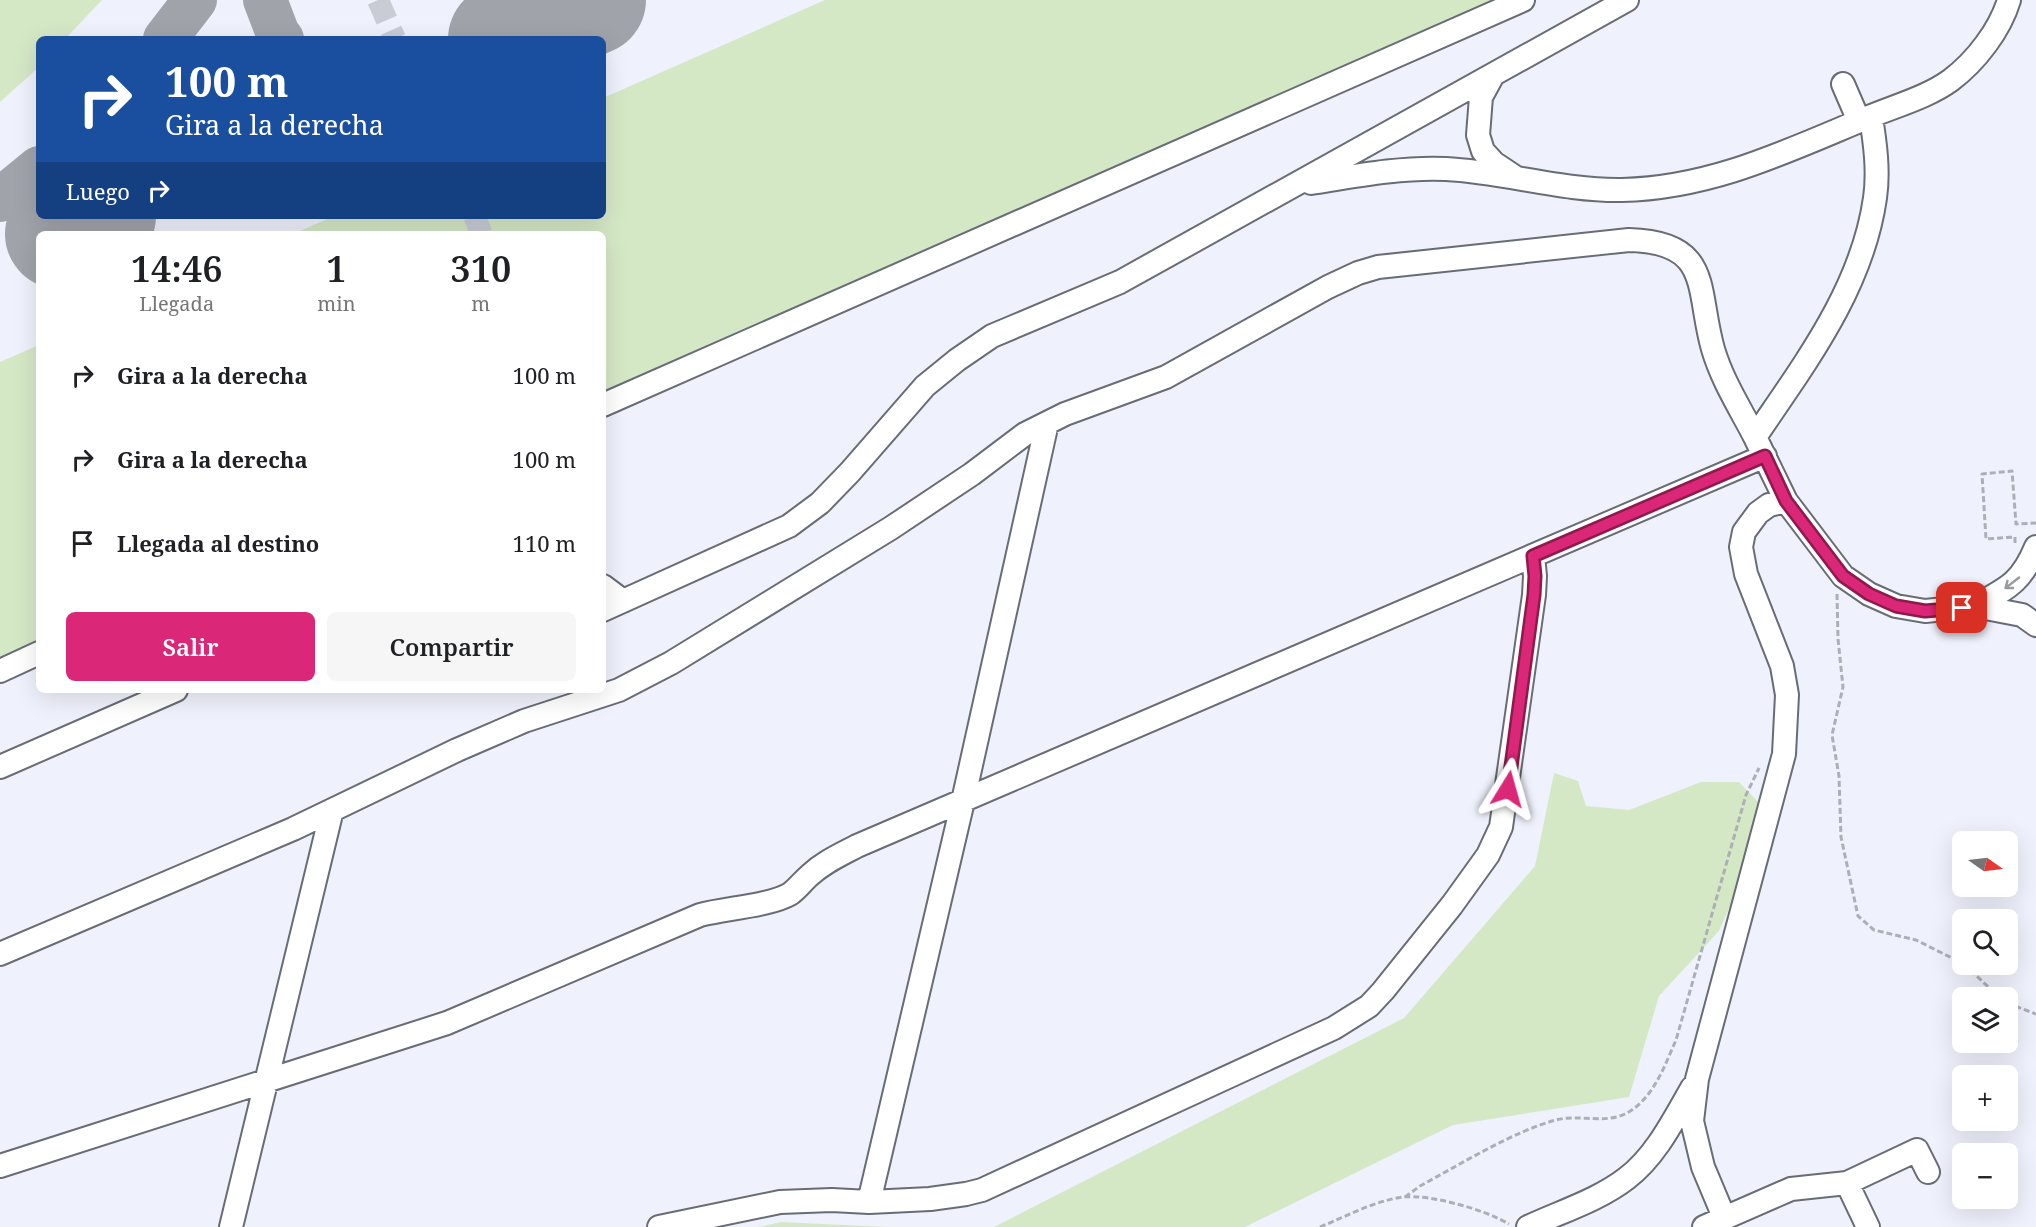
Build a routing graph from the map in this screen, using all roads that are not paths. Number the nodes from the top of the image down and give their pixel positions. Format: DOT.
graph roads {
  1 [pos="1522,0"];
  2 [pos="1627,0"];
  3 [pos="2009,0"];
  4 [pos="1493,75"];
  5 [pos="1843,84"];
  6 [pos="1865,119"];
  7 [pos="1518,179"];
  8 [pos="1296,185"];
  9 [pos="606,404"];
  10 [pos="1047,423"];
  11 [pos="1760,447"];
  12 [pos="1786,501"];
  13 [pos="2036,547"];
  14 [pos="1533,556"];
  15 [pos="606,592"];
  16 [pos="613,606"];
  17 [pos="1975,606"];
  18 [pos="2036,625"];
  19 [pos="36,654"];
  20 [pos="0,671"];
  21 [pos="169,693"];
  22 [pos="0,767"];
  23 [pos="963,801"];
  24 [pos="332,810"];
  25 [pos="0,954"];
  26 [pos="1697,1079"];
  27 [pos="266,1080"];
  28 [pos="0,1166"];
  29 [pos="1928,1172"];
  30 [pos="1847,1183"];
  31 [pos="869,1202"];
  32 [pos="1714,1222"];
  33 [pos="231,1227"];
  34 [pos="658,1227"];
  35 [pos="1528,1227"];
  36 [pos="1868,1227"];
  1 -- 9 [label="lane"];
  2 -- 4 [label="lane"];
  3 -- 6 [label="lane"];
  4 -- 7 [label="lane"];
  4 -- 8 [label="lane"];
  5 -- 6 [label="lane"];
  6 -- 7 [label="lane"];
  6 -- 11 [label="lane"];
  7 -- 8 [label="lane"];
  8 -- 16 [label="lane"];
  10 -- 11 [label="lane"];
  10 -- 23 [label="lane"];
  10 -- 24 [label="lane"];
  11 -- 12 [label="lane"];
  11 -- 14 [label="lane"];
  12 -- 17 [label="lane"];
  12 -- 26 [label="lane"];
  13 -- 17 [label="lane, one-way"];
  14 -- 23 [label="lane"];
  14 -- 31 [label="lane"];
  15 -- 16 [label="lane"];
  17 -- 18 [label="lane"];
  19 -- 20 [label="lane"];
  21 -- 22 [label="lane"];
  23 -- 27 [label="lane"];
  23 -- 31 [label="lane"];
  24 -- 25 [label="lane"];
  24 -- 27 [label="lane"];
  26 -- 32 [label="lane"];
  26 -- 35 [label="lane"];
  27 -- 28 [label="lane"];
  27 -- 33 [label="lane"];
  29 -- 30 [label="lane"];
  30 -- 32 [label="lane"];
  30 -- 36 [label="lane"];
  31 -- 34 [label="lane"];
}
